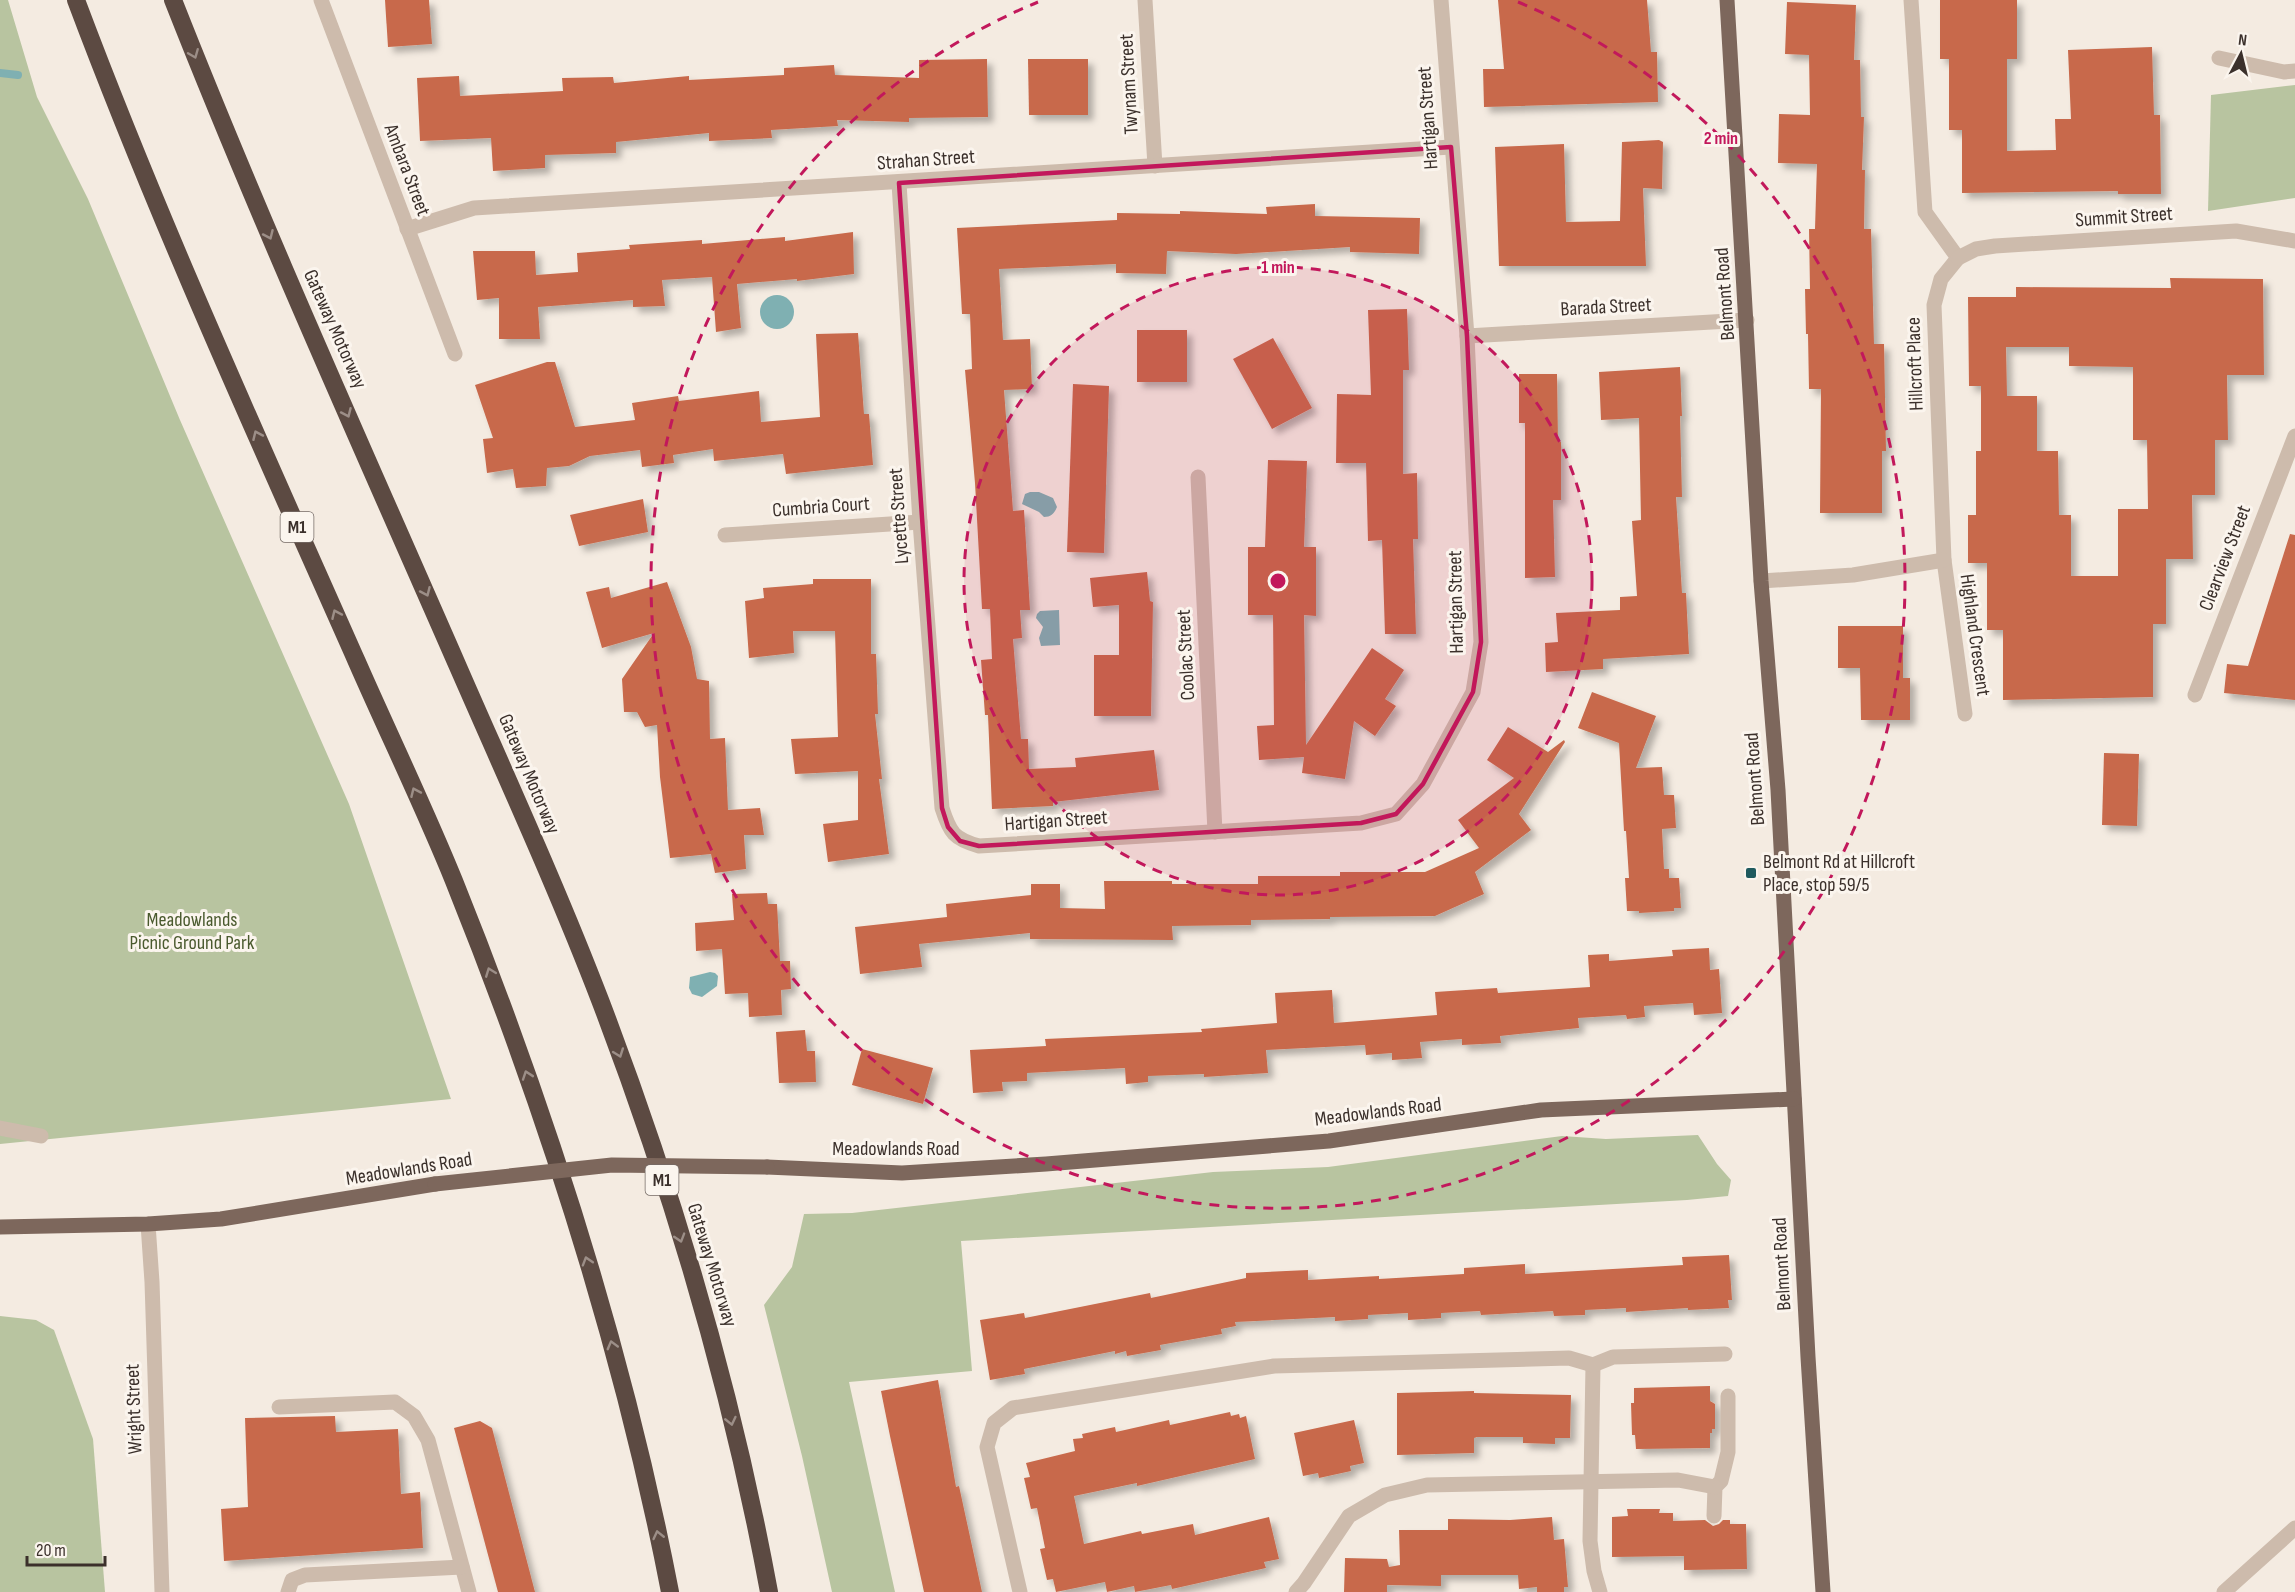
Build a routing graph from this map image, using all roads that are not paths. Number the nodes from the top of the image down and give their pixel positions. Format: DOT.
graph roads {
  1 [pos="76,0"];
  2 [pos="173,0"];
  3 [pos="321,0"];
  4 [pos="1145,0"];
  5 [pos="1441,0"];
  6 [pos="1727,0"];
  7 [pos="1911,0"];
  8 [pos="2219,58"];
  9 [pos="2295,71"];
  10 [pos="1451,147"];
  11 [pos="1155,166"];
  12 [pos="899,183"];
  13 [pos="407,229"];
  14 [pos="2295,241"];
  15 [pos="1958,258"];
  16 [pos="1747,320"];
  17 [pos="1467,336"];
  18 [pos="455,354"];
  19 [pos="2295,436"];
  20 [pos="1198,477"];
  21 [pos="920,522"];
  22 [pos="725,535"];
  23 [pos="1944,560"];
  24 [pos="1761,581"];
  25 [pos="2195,695"];
  26 [pos="1965,714"];
  27 [pos="1215,832"];
  28 [pos="960,841"];
  29 [pos="1794,1099"];
  30 [pos="0,1128"];
  31 [pos="41,1136"];
  32 [pos="148,1224"];
  33 [pos="0,1227"];
  34 [pos="1725,1354"];
  35 [pos="1593,1365"];
  36 [pos="1728,1396"];
  37 [pos="279,1407"];
  38 [pos="1591,1482"];
  39 [pos="1715,1487"];
  40 [pos="1714,1516"];
  41 [pos="2295,1528"];
  42 [pos="462,1568"];
  43 [pos="162,1592"];
  44 [pos="288,1592"];
  45 [pos="469,1592"];
  46 [pos="670,1592"];
  47 [pos="769,1592"];
  48 [pos="1020,1592"];
  49 [pos="1296,1592"];
  50 [pos="1600,1592"];
  51 [pos="1823,1592"];
  52 [pos="2224,1592"];
  46 -- 1 [label="highway, M1, one-way"];
  2 -- 47 [label="highway, Gateway Motorway / M1, one-way"];
  3 -- 13 [label="street, Ambara Street"];
  4 -- 11 [label="street, Twynam Street"];
  5 -- 10 [label="street, Hartigan Street"];
  6 -- 16 [label="main road, Belmont Road"];
  7 -- 15 [label="street"];
  8 -- 9 [label="street"];
  10 -- 11 [label="street, Strahan Street"];
  10 -- 17 [label="street, Hartigan Street"];
  11 -- 12 [label="street, Strahan Street"];
  12 -- 13 [label="street, Strahan Street"];
  12 -- 21 [label="street, Lycette Street"];
  13 -- 18 [label="street, Ambara Street"];
  14 -- 15 [label="street, Summit Street"];
  15 -- 23 [label="street, Hillcroft Place"];
  16 -- 17 [label="street, Barada Street"];
  16 -- 24 [label="main road, Belmont Road"];
  17 -- 27 [label="street, Hartigan Street"];
  19 -- 25 [label="street, Clearview Street"];
  20 -- 27 [label="street, Coolac Street"];
  21 -- 22 [label="street, Cumbria Court"];
  21 -- 28 [label="street, Lycette Street"];
  23 -- 24 [label="street"];
  23 -- 26 [label="street, Highland Crescent"];
  24 -- 29 [label="main road, Belmont Road"];
  27 -- 28 [label="street, Hartigan Street"];
  29 -- 32 [label="main road, Meadowlands Road, bridge"];
  29 -- 51 [label="main road, Belmont Road"];
  30 -- 31 [label="street"];
  32 -- 33 [label="main road, Meadowlands Road"];
  32 -- 43 [label="street, Wright Street"];
  34 -- 35 [label="street"];
  35 -- 38 [label="street"];
  35 -- 48 [label="street"];
  36 -- 39 [label="street"];
  37 -- 42 [label="street"];
  38 -- 39 [label="street"];
  38 -- 49 [label="street"];
  38 -- 50 [label="street"];
  39 -- 40 [label="street"];
  41 -- 52 [label="street"];
  42 -- 44 [label="street"];
  42 -- 45 [label="street"];
}
